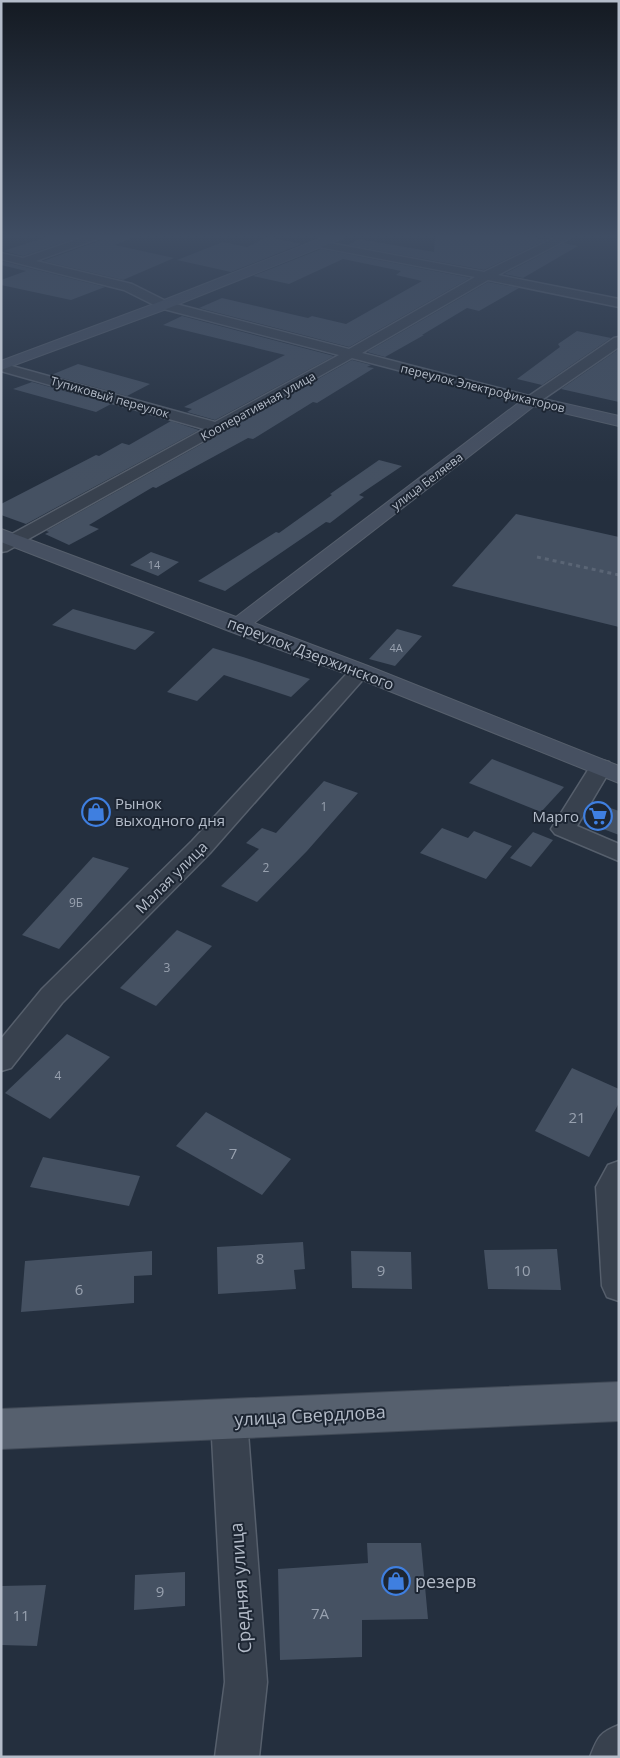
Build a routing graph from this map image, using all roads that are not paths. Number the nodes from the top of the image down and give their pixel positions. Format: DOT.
graph roads {
  1 [pos="129,318"];
  2 [pos="213,318"];
  3 [pos="413,318"];
  4 [pos="619,341"];
  5 [pos="350,354"];
  6 [pos="1,366"];
  7 [pos="531,401"];
  8 [pos="619,421"];
  9 [pos="219,428"];
  10 [pos="5,540"];
  11 [pos="238,626"];
  12 [pos="360,671"];
  13 [pos="610,771"];
  14 [pos="619,853"];
  15 [pos="1,1060"];
  16 [pos="619,1174"];
  17 [pos="619,1286"];
  18 [pos="619,1401"];
  19 [pos="229,1419"];
  20 [pos="1,1429"];
  21 [pos="619,1747"];
  22 [pos="237,1757"];
  23 [pos="612,1757"];
  1 -- 6 [label="street"];
  2 -- 5 [label="street, переулок Электрофикаторов"];
  3 -- 5 [label="street, Кооперативная улица"];
  4 -- 7 [label="street, улица Беляева"];
  5 -- 7 [label="street, переулок Электрофикаторов"];
  5 -- 9 [label="street, Кооперативная улица"];
  6 -- 9 [label="street, Тупиковый переулок"];
  7 -- 8 [label="street, переулок Электрофикаторов"];
  7 -- 11 [label="street, улица Беляева"];
  9 -- 10 [label="street, Кооперативная улица"];
  10 -- 11 [label="street, переулок Дзержинского"];
  11 -- 12 [label="street, переулок Дзержинского"];
  12 -- 13 [label="street, переулок Дзержинского"];
  12 -- 15 [label="street, Малая улица"];
  13 -- 14 [label="street"];
  16 -- 17 [label="street"];
  18 -- 19 [label="main road, улица Свердлова"];
  19 -- 20 [label="main road, улица Свердлова"];
  19 -- 22 [label="street, Средняя улица"];
  21 -- 23 [label="street"];
}
